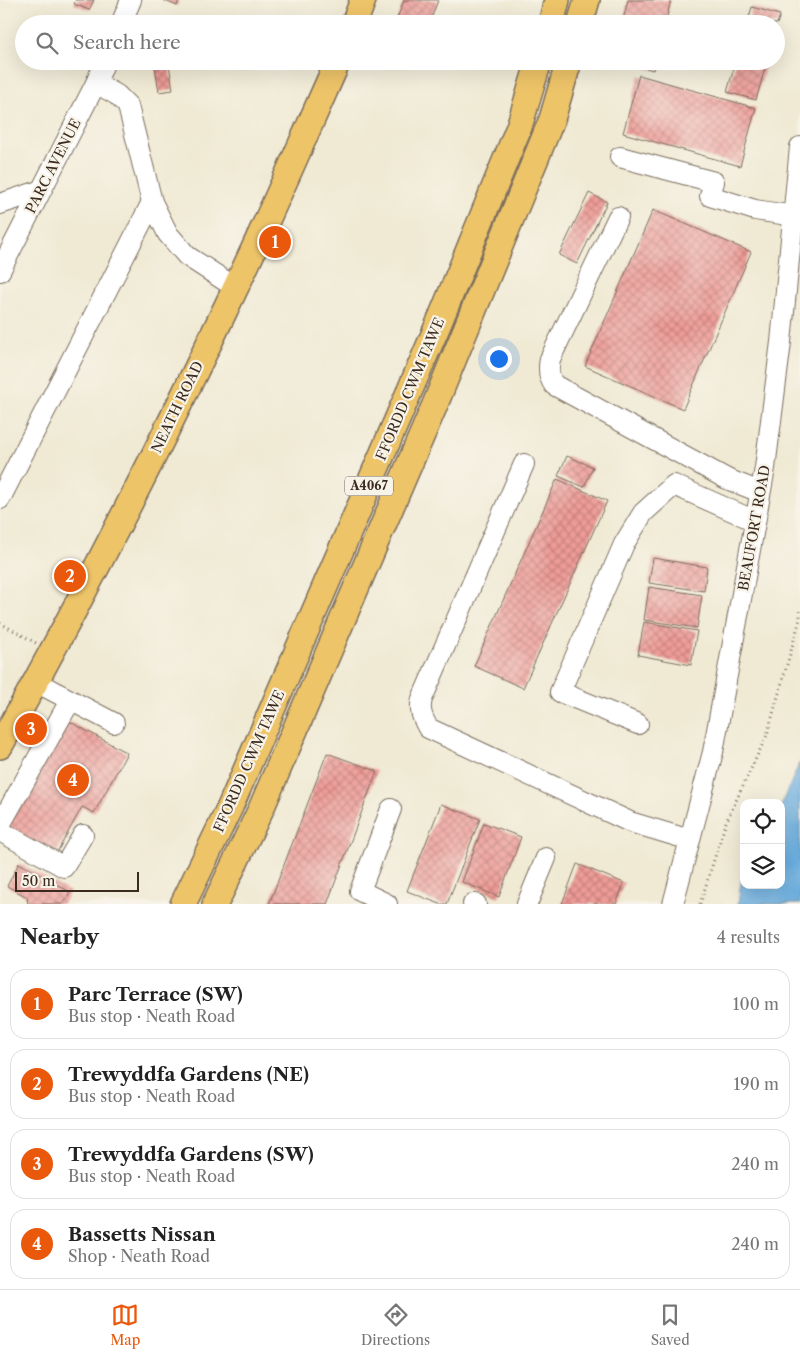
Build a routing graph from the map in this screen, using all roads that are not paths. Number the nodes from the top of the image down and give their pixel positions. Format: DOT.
graph roads {
  1 [pos="131,0"];
  2 [pos="363,0"];
  3 [pos="557,0"];
  4 [pos="587,0"];
  5 [pos="125,15"];
  6 [pos="357,15"];
  7 [pos="553,15"];
  8 [pos="583,15"];
  9 [pos="101,70"];
  10 [pos="334,70"];
  11 [pos="536,70"];
  12 [pos="567,70"];
  13 [pos="96,83"];
  14 [pos="800,147"];
  15 [pos="620,157"];
  16 [pos="40,191"];
  17 [pos="152,202"];
  18 [pos="0,204"];
  19 [pos="794,216"];
  20 [pos="618,217"];
  21 [pos="0,271"];
  22 [pos="236,288"];
  23 [pos="524,464"];
  24 [pos="760,492"];
  25 [pos="0,498"];
  26 [pos="755,521"];
  27 [pos="36,682"];
  28 [pos="70,701"];
  29 [pos="114,723"];
  30 [pos="638,724"];
  31 [pos="0,746"];
  32 [pos="391,809"];
  33 [pos="0,825"];
  34 [pos="0,831"];
  35 [pos="83,835"];
  36 [pos="690,840"];
  37 [pos="546,858"];
  38 [pos="357,898"];
  39 [pos="183,904"];
  40 [pos="215,904"];
  41 [pos="386,904"];
  42 [pos="527,904"];
  43 [pos="673,904"];
  1 -- 5 [label="street"];
  2 -- 6 [label="main road"];
  3 -- 7 [label="main road"];
  4 -- 8 [label="main road"];
  9 -- 13 [label="street, PARC AVENUE"];
  10 -- 22 [label="main road, NEATH ROAD"];
  11 -- 39 [label="main road, FFORDD CWM TAWE / A4067"];
  12 -- 40 [label="main road, FFORDD CWM TAWE / A4067"];
  13 -- 16 [label="street, PARC AVENUE"];
  13 -- 17 [label="street"];
  14 -- 19 [label="street, BEAUFORT ROAD"];
  15 -- 19 [label="street"];
  16 -- 18 [label="street"];
  16 -- 21 [label="street, PARC AVENUE"];
  17 -- 22 [label="street"];
  17 -- 25 [label="street"];
  19 -- 24 [label="street, BEAUFORT ROAD"];
  20 -- 24 [label="street"];
  22 -- 27 [label="main road, NEATH ROAD"];
  23 -- 36 [label="street"];
  24 -- 26 [label="street, BEAUFORT ROAD"];
  26 -- 30 [label="street"];
  26 -- 36 [label="street, BEAUFORT ROAD"];
  27 -- 28 [label="street"];
  27 -- 31 [label="main road, NEATH ROAD"];
  28 -- 29 [label="street"];
  28 -- 33 [label="street"];
  32 -- 38 [label="street"];
  34 -- 35 [label="street"];
  36 -- 43 [label="street, BEAUFORT ROAD"];
  37 -- 42 [label="street"];
  38 -- 41 [label="street"];
}
